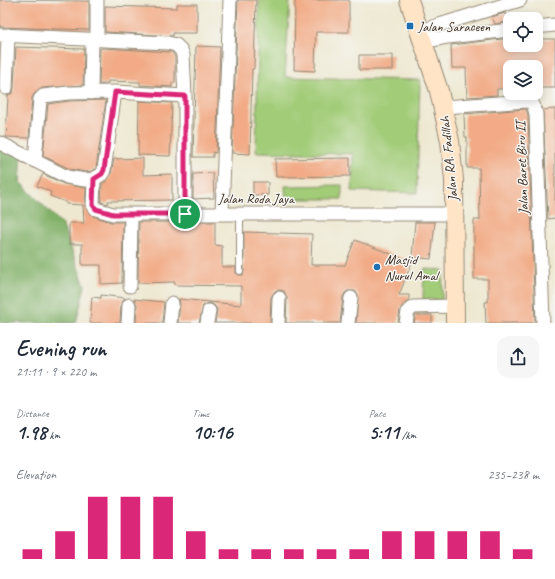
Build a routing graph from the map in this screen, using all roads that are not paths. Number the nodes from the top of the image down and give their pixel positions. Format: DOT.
graph roads {
  1 [pos="97,0"];
  2 [pos="230,0"];
  3 [pos="409,0"];
  4 [pos="520,0"];
  5 [pos="493,4"];
  6 [pos="555,26"];
  7 [pos="543,27"];
  8 [pos="503,31"];
  9 [pos="4,35"];
  10 [pos="421,37"];
  11 [pos="95,39"];
  12 [pos="6,88"];
  13 [pos="115,92"];
  14 [pos="91,93"];
  15 [pos="185,96"];
  16 [pos="444,107"];
  17 [pos="0,143"];
  18 [pos="35,161"];
  19 [pos="94,179"];
  20 [pos="131,214"];
  21 [pos="185,214"];
  22 [pos="222,214"];
  23 [pos="240,214"];
  24 [pos="455,214"];
  25 [pos="240,271"];
  26 [pos="130,286"];
  27 [pos="279,298"];
  28 [pos="351,298"];
  29 [pos="172,303"];
  30 [pos="129,305"];
  31 [pos="455,315"];
  32 [pos="128,323"];
  33 [pos="170,323"];
  34 [pos="278,323"];
  35 [pos="348,323"];
  36 [pos="406,323"];
  37 [pos="543,323"];
  1 -- 11 [label="street"];
  2 -- 22 [label="street"];
  3 -- 10 [label="main road, Jalan RA. Fadillah"];
  4 -- 5 [label="street"];
  5 -- 10 [label="street"];
  6 -- 7 [label="street"];
  8 -- 10 [label="street"];
  9 -- 11 [label="street"];
  9 -- 12 [label="street"];
  10 -- 16 [label="main road, Jalan RA. Fadillah"];
  11 -- 14 [label="street"];
  11 -- 15 [label="street"];
  13 -- 14 [label="street"];
  13 -- 15 [label="street"];
  13 -- 19 [label="street"];
  14 -- 18 [label="street"];
  15 -- 21 [label="street"];
  16 -- 24 [label="main road, Jalan RA. Fadillah"];
  16 -- 37 [label="street, Jalan Baret Biru II"];
  17 -- 18 [label="street"];
  18 -- 19 [label="street"];
  19 -- 20 [label="street, Jalan Roda Jaya"];
  20 -- 21 [label="street, Jalan Roda Jaya"];
  20 -- 26 [label="street"];
  21 -- 22 [label="street, Jalan Roda Jaya"];
  22 -- 23 [label="street, Jalan Roda Jaya"];
  23 -- 24 [label="street, Jalan Roda Jaya"];
  23 -- 25 [label="lane"];
  24 -- 31 [label="main road, Jalan RA. Fadillah"];
  27 -- 34 [label="street"];
  28 -- 35 [label="street"];
  29 -- 33 [label="street"];
  30 -- 32 [label="street"];
  31 -- 36 [label="street"];
}
